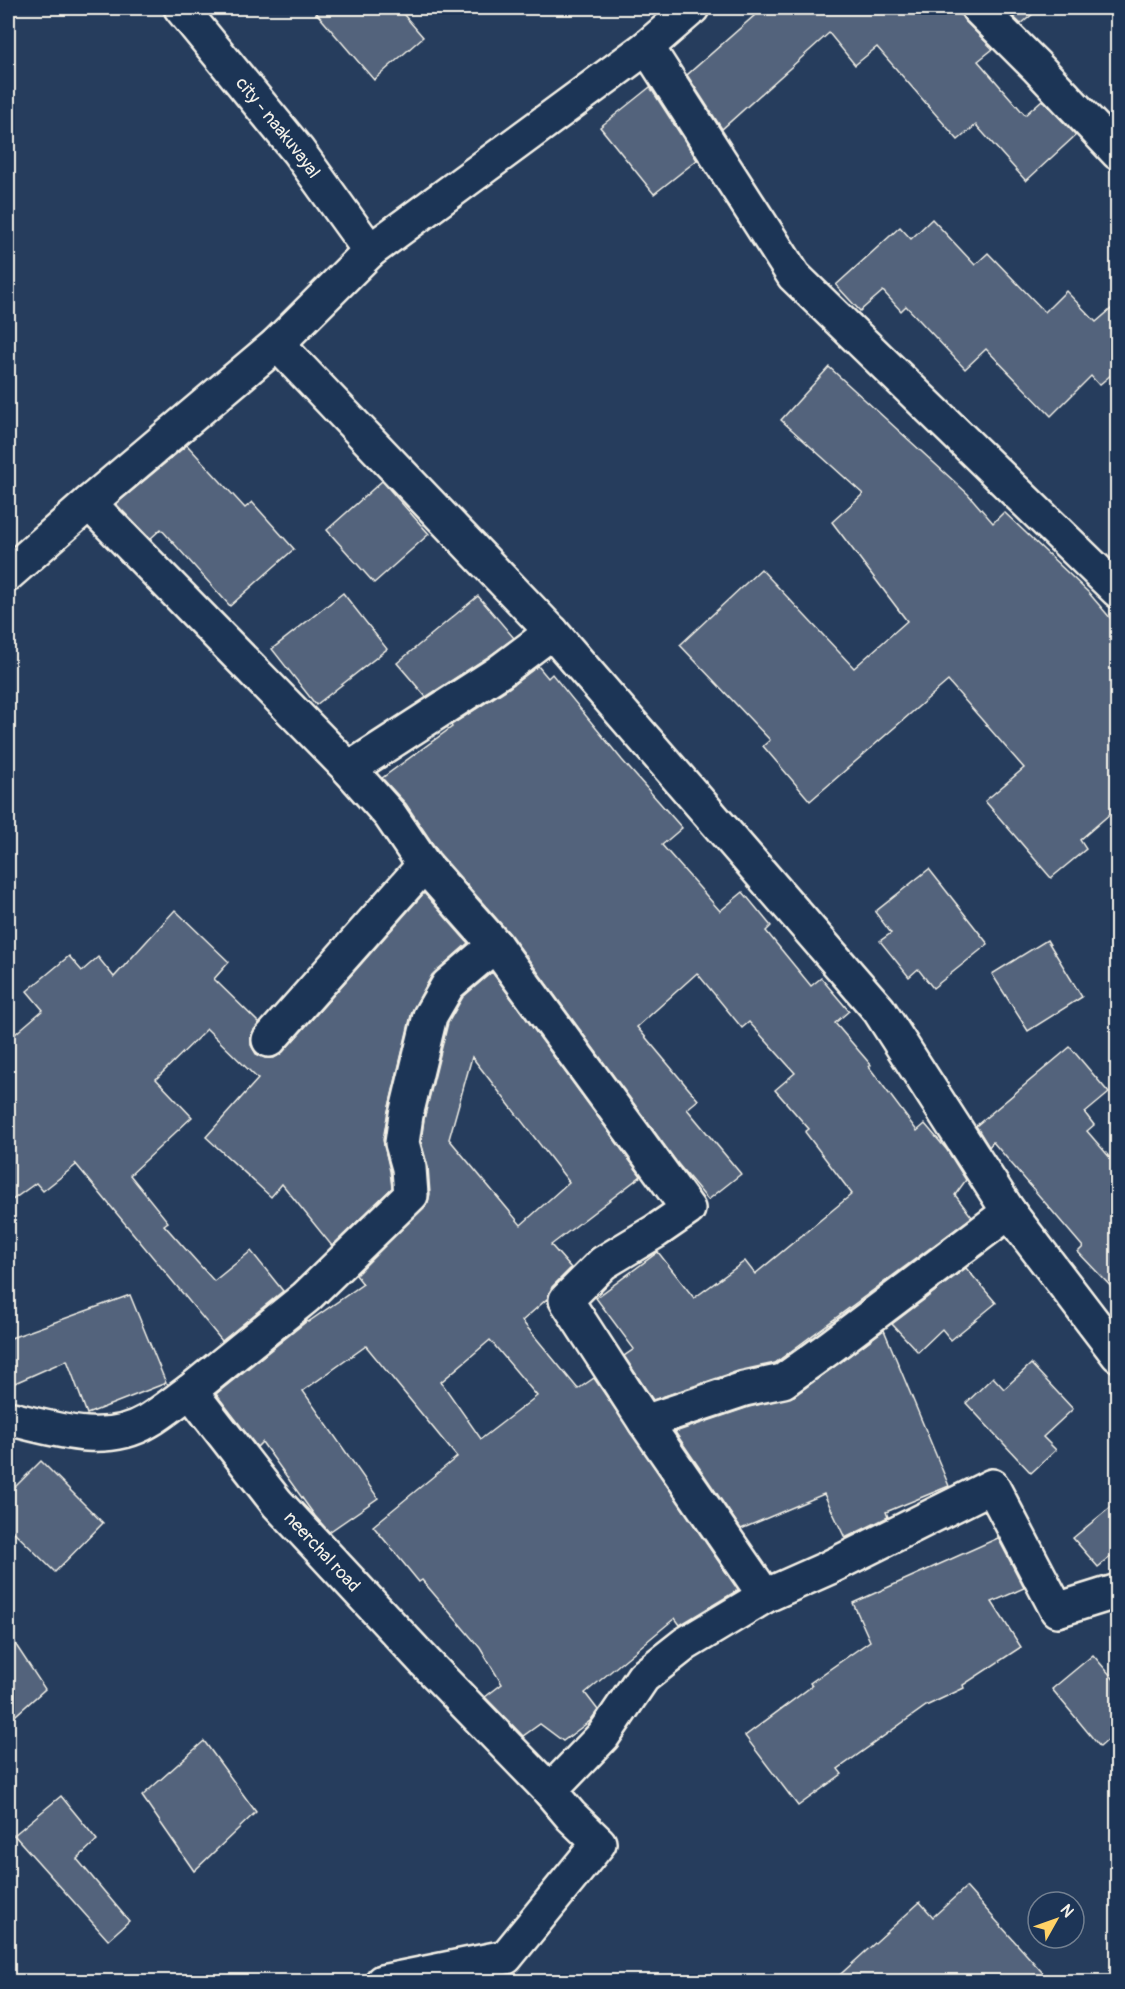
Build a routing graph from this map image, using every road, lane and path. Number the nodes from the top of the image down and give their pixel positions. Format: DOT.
graph roads {
  1 [pos="181,8"];
  2 [pos="692,8"];
  3 [pos="978,8"];
  4 [pos="647,46"];
  5 [pos="1118,153"];
  6 [pos="370,251"];
  7 [pos="277,344"];
  8 [pos="89,502"];
  9 [pos="8,574"];
  10 [pos="1118,591"];
  11 [pos="552,632"];
  12 [pos="350,770"];
  13 [pos="424,865"];
  14 [pos="495,945"];
  15 [pos="269,1040"];
  16 [pos="1009,1212"];
  17 [pos="1118,1355"];
  18 [pos="190,1392"];
  19 [pos="8,1418"];
  20 [pos="645,1422"];
  21 [pos="1118,1591"];
  22 [pos="765,1596"];
  23 [pos="550,1791"];
  24 [pos="382,1982"];
  1 -- 6 [label="street, city - naakuvayal"];
  2 -- 4 [label="street"];
  3 -- 5 [label="street"];
  4 -- 6 [label="street"];
  4 -- 10 [label="street"];
  6 -- 7 [label="street"];
  7 -- 8 [label="street"];
  7 -- 11 [label="street"];
  8 -- 9 [label="street"];
  8 -- 12 [label="street"];
  11 -- 12 [label="street"];
  11 -- 16 [label="street"];
  12 -- 13 [label="street"];
  13 -- 14 [label="street"];
  13 -- 15 [label="street"];
  14 -- 18 [label="street"];
  14 -- 20 [label="street"];
  16 -- 17 [label="street"];
  16 -- 20 [label="street"];
  18 -- 19 [label="street"];
  18 -- 23 [label="street, neerchal road"];
  20 -- 22 [label="street"];
  21 -- 22 [label="street"];
  22 -- 23 [label="street"];
  23 -- 24 [label="street, neerchal road"];
}
